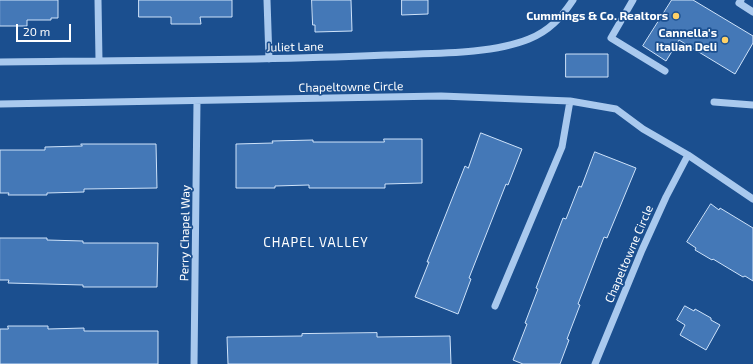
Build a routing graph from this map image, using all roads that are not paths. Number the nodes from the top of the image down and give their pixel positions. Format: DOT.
graph roads {
  1 [pos="98,0"];
  2 [pos="267,0"];
  3 [pos="573,0"];
  4 [pos="633,0"];
  5 [pos="741,0"];
  6 [pos="753,12"];
  7 [pos="268,59"];
  8 [pos="99,60"];
  9 [pos="0,62"];
  10 [pos="665,71"];
  11 [pos="570,100"];
  12 [pos="197,101"];
  13 [pos="714,102"];
  14 [pos="0,104"];
  15 [pos="753,105"];
  16 [pos="688,155"];
  17 [pos="753,199"];
  18 [pos="495,306"];
  19 [pos="194,364"];
  20 [pos="595,364"];
  1 -- 8 [label="street"];
  2 -- 7 [label="street"];
  3 -- 7 [label="street, Juliet Lane"];
  4 -- 10 [label="street"];
  5 -- 6 [label="street"];
  7 -- 8 [label="street, Juliet Lane"];
  8 -- 9 [label="street, Juliet Lane"];
  11 -- 12 [label="street, Chapeltowne Circle"];
  11 -- 16 [label="street, Chapeltowne Circle"];
  11 -- 18 [label="street"];
  12 -- 14 [label="street, Chapeltowne Circle"];
  12 -- 19 [label="street, Perry Chapel Way"];
  13 -- 15 [label="street"];
  16 -- 17 [label="street, Chapeltowne Circle"];
  16 -- 20 [label="street, Chapeltowne Circle"];
}
